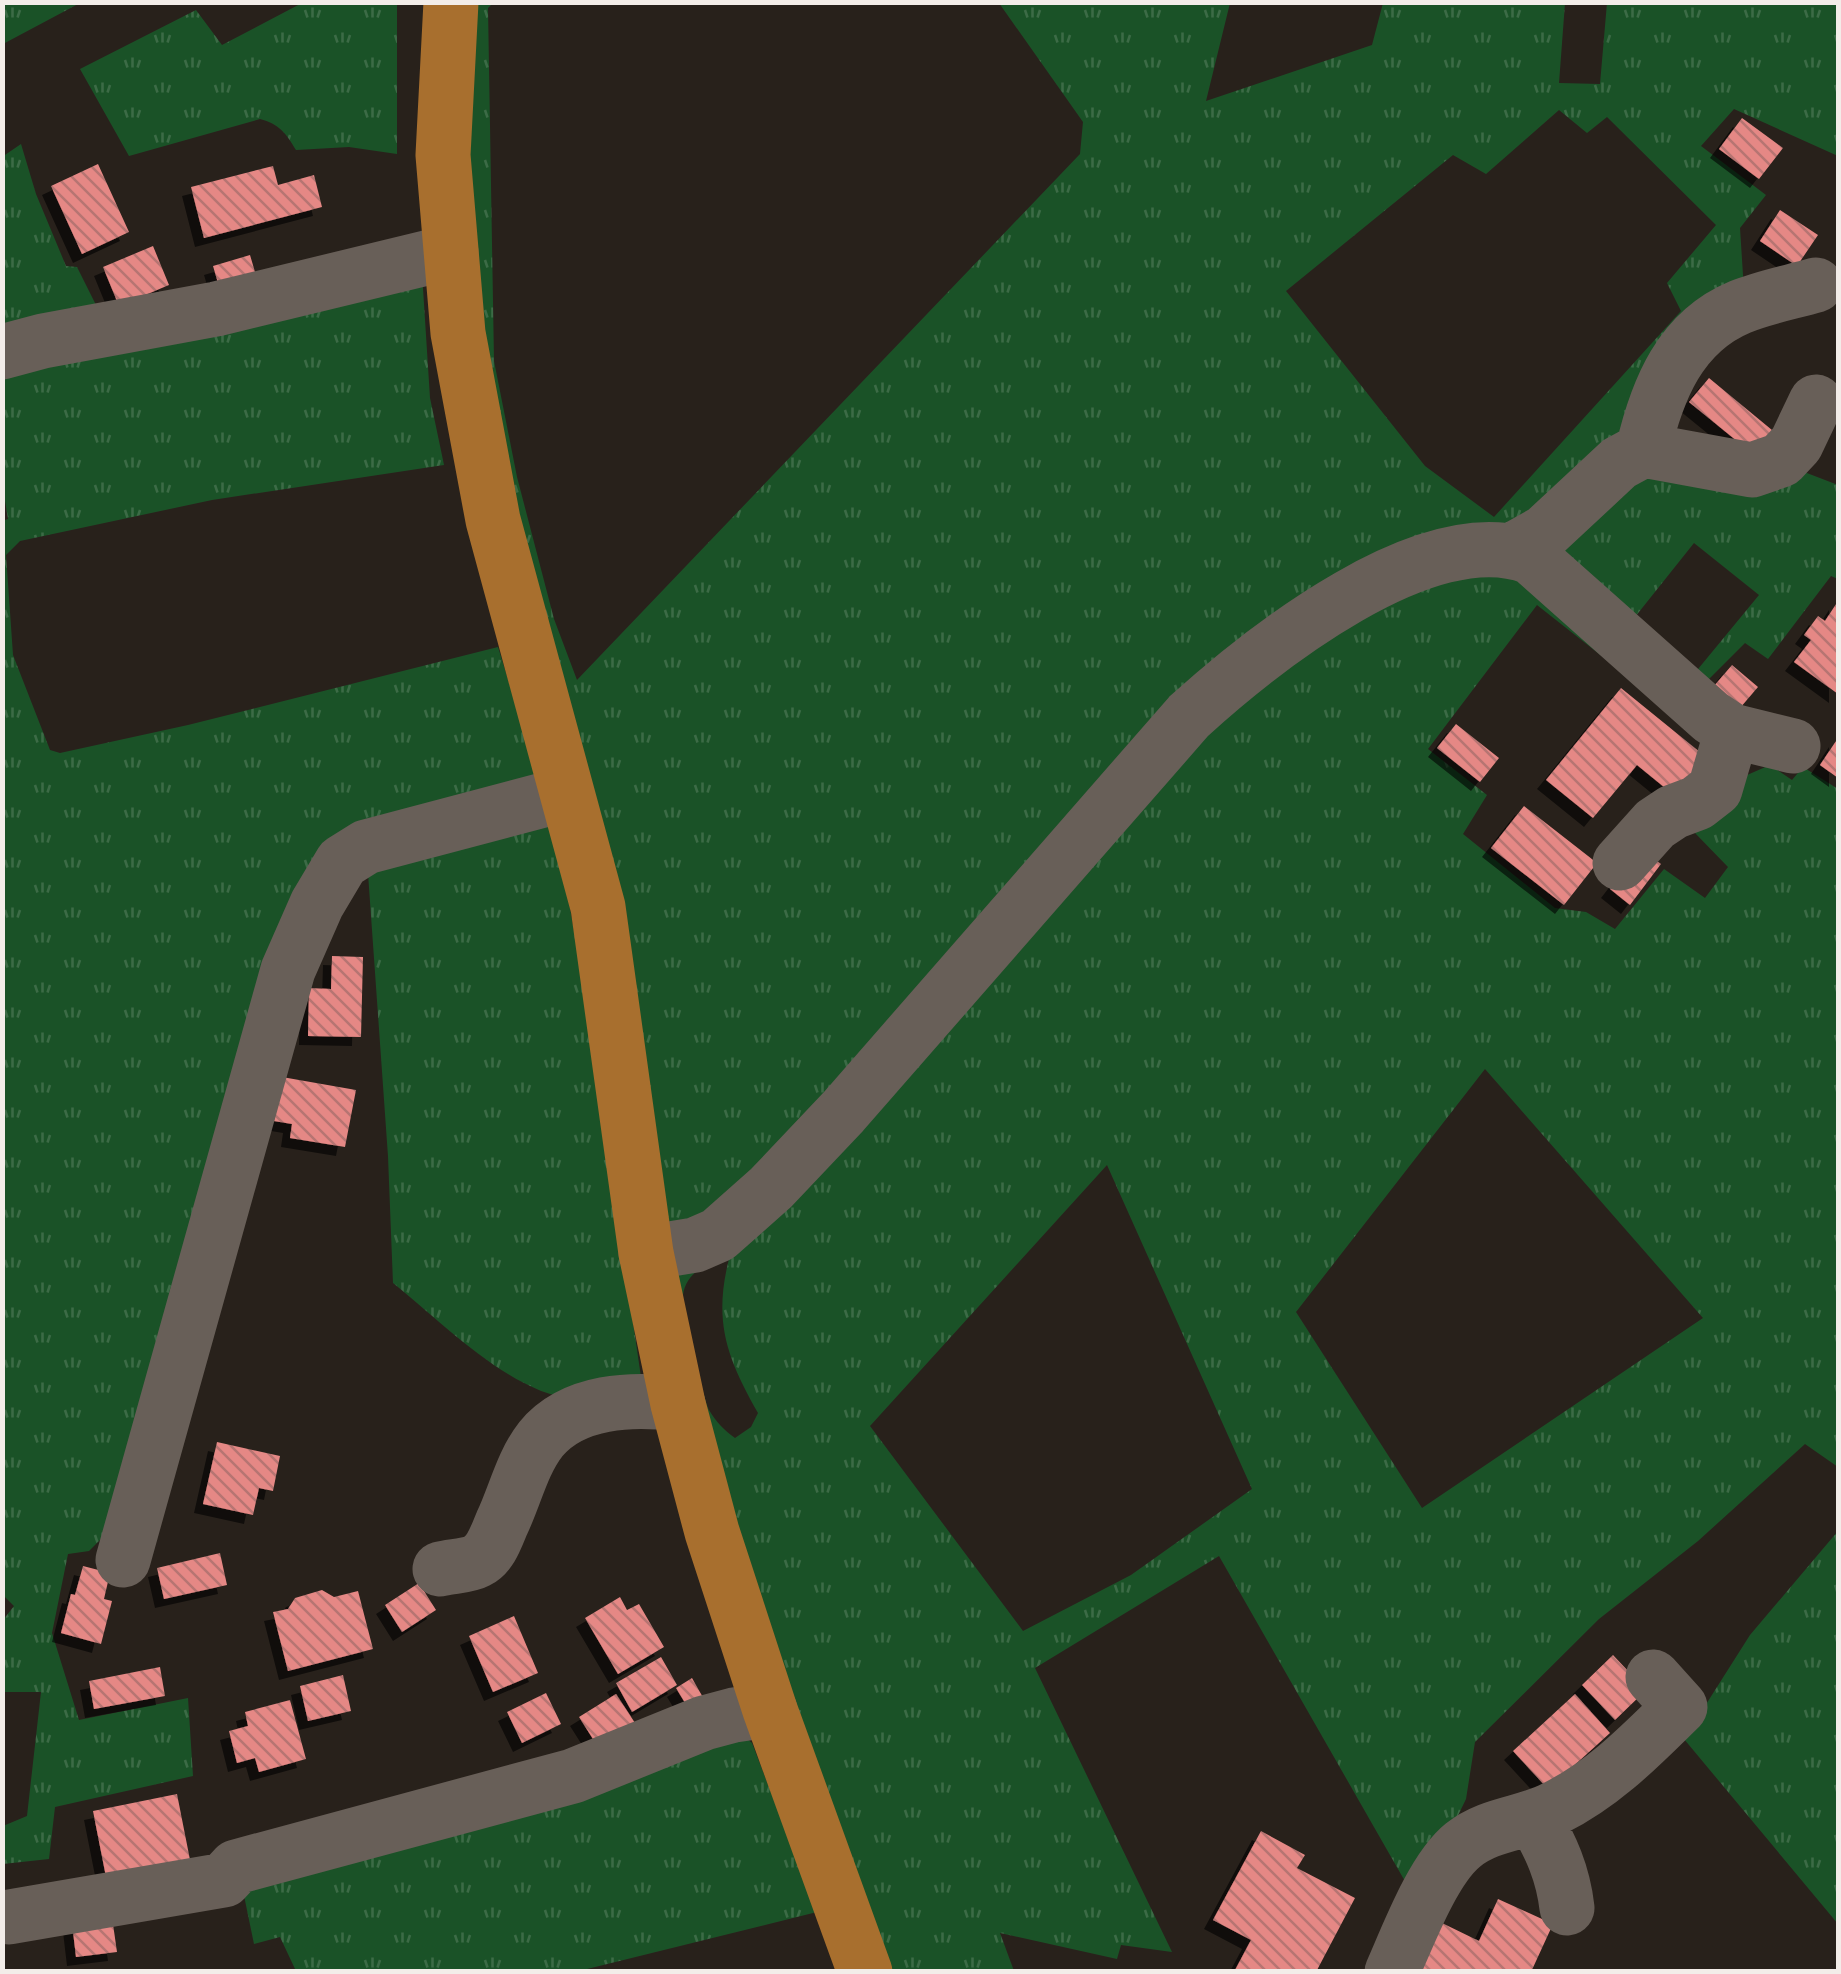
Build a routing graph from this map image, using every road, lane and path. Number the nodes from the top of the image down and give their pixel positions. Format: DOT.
graph roads {
  1 [pos="451,2"];
  2 [pos="451,252"];
  3 [pos="1816,285"];
  4 [pos="2,352"];
  5 [pos="1816,402"];
  6 [pos="1642,450"];
  7 [pos="1512,550"];
  8 [pos="1732,730"];
  9 [pos="1792,746"];
  10 [pos="566,794"];
  11 [pos="1620,863"];
  12 [pos="646,1253"];
  13 [pos="678,1404"];
  14 [pos="123,1560"];
  15 [pos="440,1569"];
  16 [pos="1653,1677"];
  17 [pos="770,1710"];
  18 [pos="1534,1818"];
  19 [pos="1567,1908"];
  20 [pos="9,1917"];
  21 [pos="864,1972"];
  22 [pos="1392,1972"];
  1 -- 2 [label="main road"];
  2 -- 4 [label="street"];
  2 -- 10 [label="main road"];
  3 -- 6 [label="street"];
  5 -- 6 [label="street"];
  6 -- 7 [label="street"];
  7 -- 8 [label="street"];
  7 -- 12 [label="street"];
  8 -- 9 [label="street"];
  8 -- 11 [label="street"];
  10 -- 12 [label="main road"];
  10 -- 14 [label="street"];
  12 -- 13 [label="main road"];
  13 -- 15 [label="street"];
  13 -- 17 [label="main road"];
  16 -- 18 [label="street"];
  17 -- 20 [label="street"];
  17 -- 21 [label="main road"];
  18 -- 19 [label="street"];
  18 -- 22 [label="street"];
}
